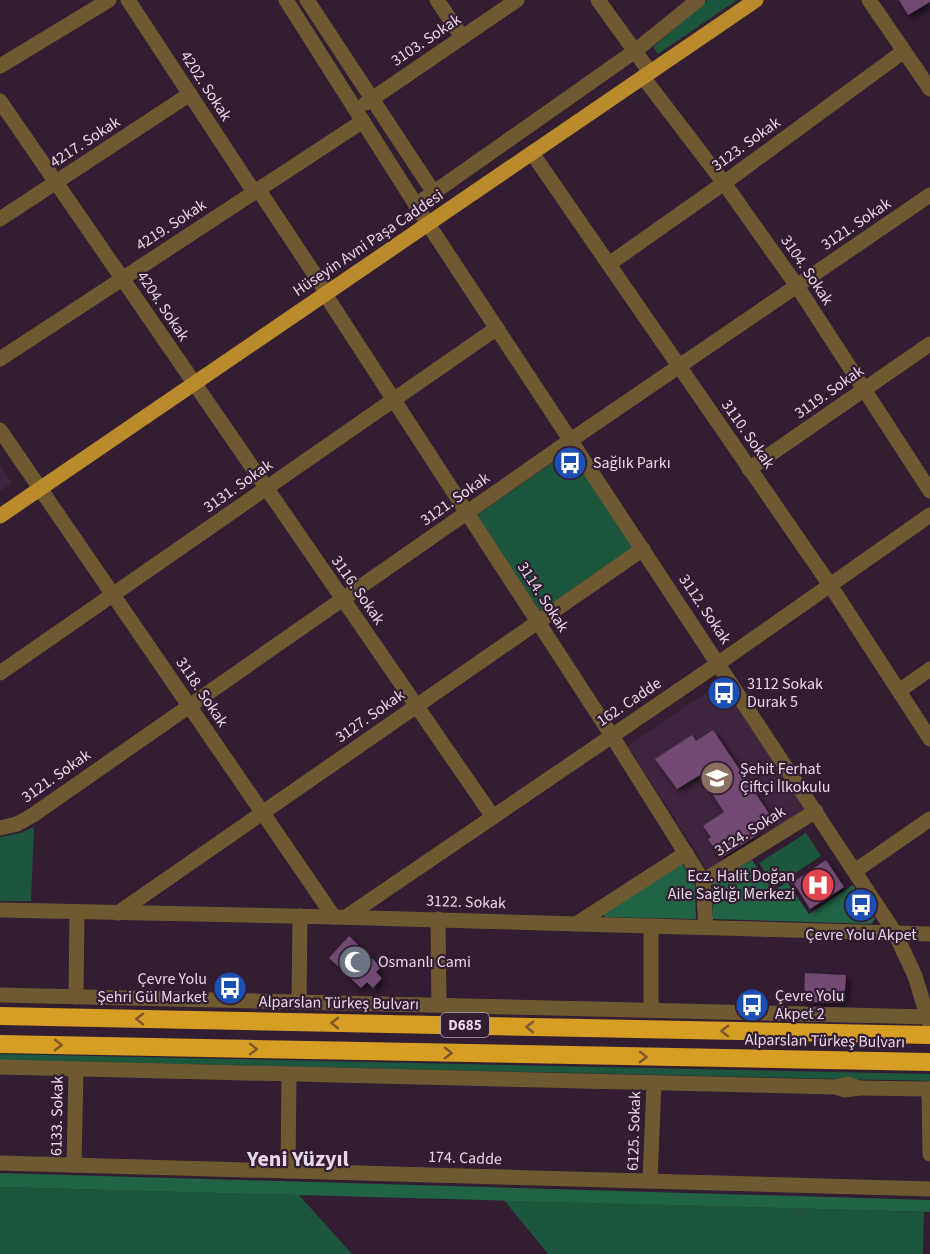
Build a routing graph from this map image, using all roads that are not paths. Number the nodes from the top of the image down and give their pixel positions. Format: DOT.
graph roads {
  1 [pos="109,0"];
  2 [pos="128,0"];
  3 [pos="286,0"];
  4 [pos="307,0"];
  5 [pos="437,0"];
  6 [pos="517,0"];
  7 [pos="598,0"];
  8 [pos="698,0"];
  9 [pos="756,0"];
  10 [pos="869,0"];
  11 [pos="462,37"];
  12 [pos="635,51"];
  13 [pos="904,51"];
  14 [pos="0,66"];
  15 [pos="646,75"];
  16 [pos="930,89"];
  17 [pos="190,94"];
  18 [pos="372,99"];
  19 [pos="0,101"];
  20 [pos="359,115"];
  21 [pos="532,153"];
  22 [pos="56,182"];
  23 [pos="724,183"];
  24 [pos="256,191"];
  25 [pos="434,193"];
  26 [pos="930,195"];
  27 [pos="416,205"];
  28 [pos="0,219"];
  29 [pos="428,224"];
  30 [pos="609,264"];
  31 [pos="122,279"];
  32 [pos="797,286"];
  33 [pos="326,293"];
  34 [pos="497,328"];
  35 [pos="930,344"];
  36 [pos="0,360"];
  37 [pos="679,366"];
  38 [pos="194,383"];
  39 [pos="864,390"];
  40 [pos="393,400"];
  41 [pos="0,430"];
  42 [pos="571,440"];
  43 [pos="749,469"];
  44 [pos="40,488"];
  45 [pos="267,488"];
  46 [pos="930,491"];
  47 [pos="467,513"];
  48 [pos="930,515"];
  49 [pos="0,516"];
  50 [pos="643,549"];
  51 [pos="830,585"];
  52 [pos="113,595"];
  53 [pos="343,599"];
  54 [pos="538,622"];
  55 [pos="719,663"];
  56 [pos="930,669"];
  57 [pos="0,673"];
  58 [pos="899,691"];
  59 [pos="190,706"];
  60 [pos="416,706"];
  61 [pos="612,736"];
  62 [pos="930,739"];
  63 [pos="816,811"];
  64 [pos="263,812"];
  65 [pos="493,817"];
  66 [pos="930,819"];
  67 [pos="0,828"];
  68 [pos="686,853"];
  69 [pos="855,871"];
  70 [pos="703,881"];
  71 [pos="0,910"];
  72 [pos="76,912"];
  73 [pos="118,913"];
  74 [pos="300,916"];
  75 [pos="340,917"];
  76 [pos="438,920"];
  77 [pos="576,924"];
  78 [pos="651,926"];
  79 [pos="706,927"];
  80 [pos="895,933"];
  81 [pos="930,934"];
  82 [pos="0,995"];
  83 [pos="76,997"];
  84 [pos="299,1002"];
  85 [pos="439,1005"];
  86 [pos="651,1010"];
  87 [pos="0,1016"];
  88 [pos="929,1024"];
  89 [pos="0,1044"];
  90 [pos="930,1062"];
  91 [pos="0,1067"];
  92 [pos="76,1069"];
  93 [pos="289,1074"];
  94 [pos="654,1083"];
  95 [pos="929,1089"];
  96 [pos="930,1144"];
  97 [pos="930,1154"];
  98 [pos="0,1163"];
  99 [pos="74,1165"];
  100 [pos="288,1171"];
  101 [pos="650,1181"];
  102 [pos="930,1189"];
  1 -- 14 [label="street"];
  2 -- 17 [label="street, 4202. Sokak"];
  3 -- 20 [label="street, 3112. Sokak"];
  4 -- 18 [label="street"];
  5 -- 11 [label="street"];
  6 -- 11 [label="street, 3103. Sokak"];
  7 -- 12 [label="street, 3104. Sokak"];
  8 -- 12 [label="street"];
  9 -- 15 [label="main road, Hüseyin Avni Paşa Caddesi"];
  10 -- 13 [label="street"];
  11 -- 18 [label="street, 3103. Sokak"];
  12 -- 15 [label="street, 3104. Sokak"];
  12 -- 25 [label="street"];
  13 -- 16 [label="street"];
  13 -- 23 [label="street, 3123. Sokak"];
  15 -- 21 [label="main road, Hüseyin Avni Paşa Caddesi"];
  15 -- 23 [label="street, 3104. Sokak"];
  17 -- 22 [label="street, 4217. Sokak"];
  17 -- 24 [label="street, 4202. Sokak"];
  18 -- 20 [label="street, 3103. Sokak"];
  18 -- 25 [label="street"];
  19 -- 22 [label="street, 4204. Sokak"];
  20 -- 24 [label="street, 4219. Sokak"];
  20 -- 27 [label="street, 3112. Sokak"];
  21 -- 29 [label="main road, Hüseyin Avni Paşa Caddesi"];
  21 -- 30 [label="street, 3110. Sokak"];
  22 -- 28 [label="street, 4217. Sokak"];
  22 -- 31 [label="street, 4204. Sokak"];
  23 -- 30 [label="street, 3123. Sokak"];
  23 -- 32 [label="street, 3104. Sokak"];
  24 -- 31 [label="street, 4219. Sokak"];
  24 -- 33 [label="street, 4202. Sokak"];
  25 -- 27 [label="street"];
  26 -- 32 [label="street, 3121. Sokak"];
  27 -- 29 [label="street, 3112. Sokak"];
  29 -- 33 [label="main road, Hüseyin Avni Paşa Caddesi"];
  29 -- 34 [label="street, 3112. Sokak"];
  30 -- 37 [label="street, 3110. Sokak"];
  31 -- 36 [label="street, 4219. Sokak"];
  31 -- 38 [label="street, 4204. Sokak"];
  32 -- 37 [label="street, 3121. Sokak"];
  32 -- 39 [label="street, 3104. Sokak"];
  33 -- 38 [label="main road, Hüseyin Avni Paşa Caddesi"];
  33 -- 40 [label="street, 3114. Sokak"];
  34 -- 40 [label="street, 3131. Sokak"];
  34 -- 42 [label="street, 3112. Sokak"];
  35 -- 39 [label="street, 3119. Sokak"];
  37 -- 42 [label="street, 3121. Sokak"];
  37 -- 43 [label="street, 3110. Sokak"];
  38 -- 44 [label="main road, Hüseyin Avni Paşa Caddesi"];
  38 -- 45 [label="street, 3116. Sokak"];
  39 -- 43 [label="street, 3119. Sokak"];
  39 -- 46 [label="street, 3104. Sokak"];
  40 -- 45 [label="street, 3131. Sokak"];
  40 -- 47 [label="street, 3114. Sokak"];
  41 -- 44 [label="street, 3118. Sokak"];
  42 -- 47 [label="street, 3121. Sokak"];
  42 -- 50 [label="street, 3112. Sokak"];
  43 -- 51 [label="street, 3110. Sokak"];
  44 -- 49 [label="main road, Hüseyin Avni Paşa Caddesi"];
  44 -- 52 [label="street, 3118. Sokak"];
  45 -- 52 [label="street, 3131. Sokak"];
  45 -- 53 [label="street, 3116. Sokak"];
  47 -- 53 [label="street, 3121. Sokak"];
  47 -- 54 [label="street, 3114. Sokak"];
  48 -- 51 [label="street, 162. Cadde"];
  50 -- 54 [label="street, 3127. Sokak"];
  50 -- 55 [label="street, 3112. Sokak"];
  51 -- 55 [label="street, 162. Cadde"];
  51 -- 58 [label="street, 3110. Sokak"];
  52 -- 57 [label="street, 3131. Sokak"];
  52 -- 59 [label="street, 3118. Sokak"];
  53 -- 59 [label="street, 3121. Sokak"];
  53 -- 60 [label="street, 3116. Sokak"];
  54 -- 60 [label="street, 3127. Sokak"];
  54 -- 61 [label="street, 3114. Sokak"];
  55 -- 61 [label="street, 162. Cadde"];
  55 -- 63 [label="street, 3112. Sokak"];
  56 -- 58 [label="street"];
  58 -- 62 [label="street, 3110. Sokak"];
  59 -- 64 [label="street, 3118. Sokak"];
  59 -- 67 [label="street, 3121. Sokak"];
  60 -- 64 [label="street, 3127. Sokak"];
  60 -- 65 [label="street, 3116. Sokak"];
  61 -- 65 [label="street, 162. Cadde"];
  61 -- 68 [label="street, 3114. Sokak"];
  63 -- 69 [label="street, 3112. Sokak"];
  63 -- 70 [label="street, 3124. Sokak"];
  64 -- 73 [label="street, 3127. Sokak"];
  64 -- 75 [label="street, 3118. Sokak"];
  65 -- 75 [label="street, 162. Cadde"];
  66 -- 69 [label="street"];
  68 -- 70 [label="street, 3114. Sokak"];
  68 -- 77 [label="street"];
  69 -- 80 [label="street, 3112. Sokak"];
  70 -- 79 [label="street, 3114. Sokak"];
  71 -- 72 [label="street, 3122. Sokak"];
  72 -- 73 [label="street, 3122. Sokak"];
  72 -- 83 [label="street"];
  73 -- 74 [label="street, 3122. Sokak"];
  74 -- 75 [label="street, 3122. Sokak"];
  74 -- 84 [label="street"];
  75 -- 76 [label="street, 3122. Sokak"];
  76 -- 77 [label="street, 3122. Sokak"];
  76 -- 85 [label="street"];
  77 -- 78 [label="street, 3122. Sokak"];
  78 -- 79 [label="street, 3122. Sokak"];
  78 -- 86 [label="street"];
  79 -- 80 [label="street, 3122. Sokak"];
  80 -- 81 [label="street, 3122. Sokak"];
  80 -- 88 [label="street, 3112. Sokak"];
  82 -- 83 [label="street"];
  83 -- 84 [label="street"];
  84 -- 85 [label="street"];
  85 -- 86 [label="street"];
  86 -- 88 [label="street"];
  88 -- 87 [label="highway, Alparslan Türkeş Bulvarı / D685, one-way"];
  89 -- 90 [label="highway, Alparslan Türkeş Bulvarı / D685, one-way"];
  91 -- 92 [label="street"];
  92 -- 93 [label="street"];
  92 -- 99 [label="street, 6133. Sokak"];
  93 -- 94 [label="street"];
  93 -- 100 [label="street"];
  94 -- 95 [label="street"];
  94 -- 101 [label="street, 6125. Sokak"];
  95 -- 96 [label="street"];
  96 -- 97 [label="street"];
  98 -- 99 [label="street, 174. Cadde"];
  99 -- 100 [label="street, 174. Cadde"];
  100 -- 101 [label="street, 174. Cadde"];
  101 -- 102 [label="street, 174. Cadde"];
}
